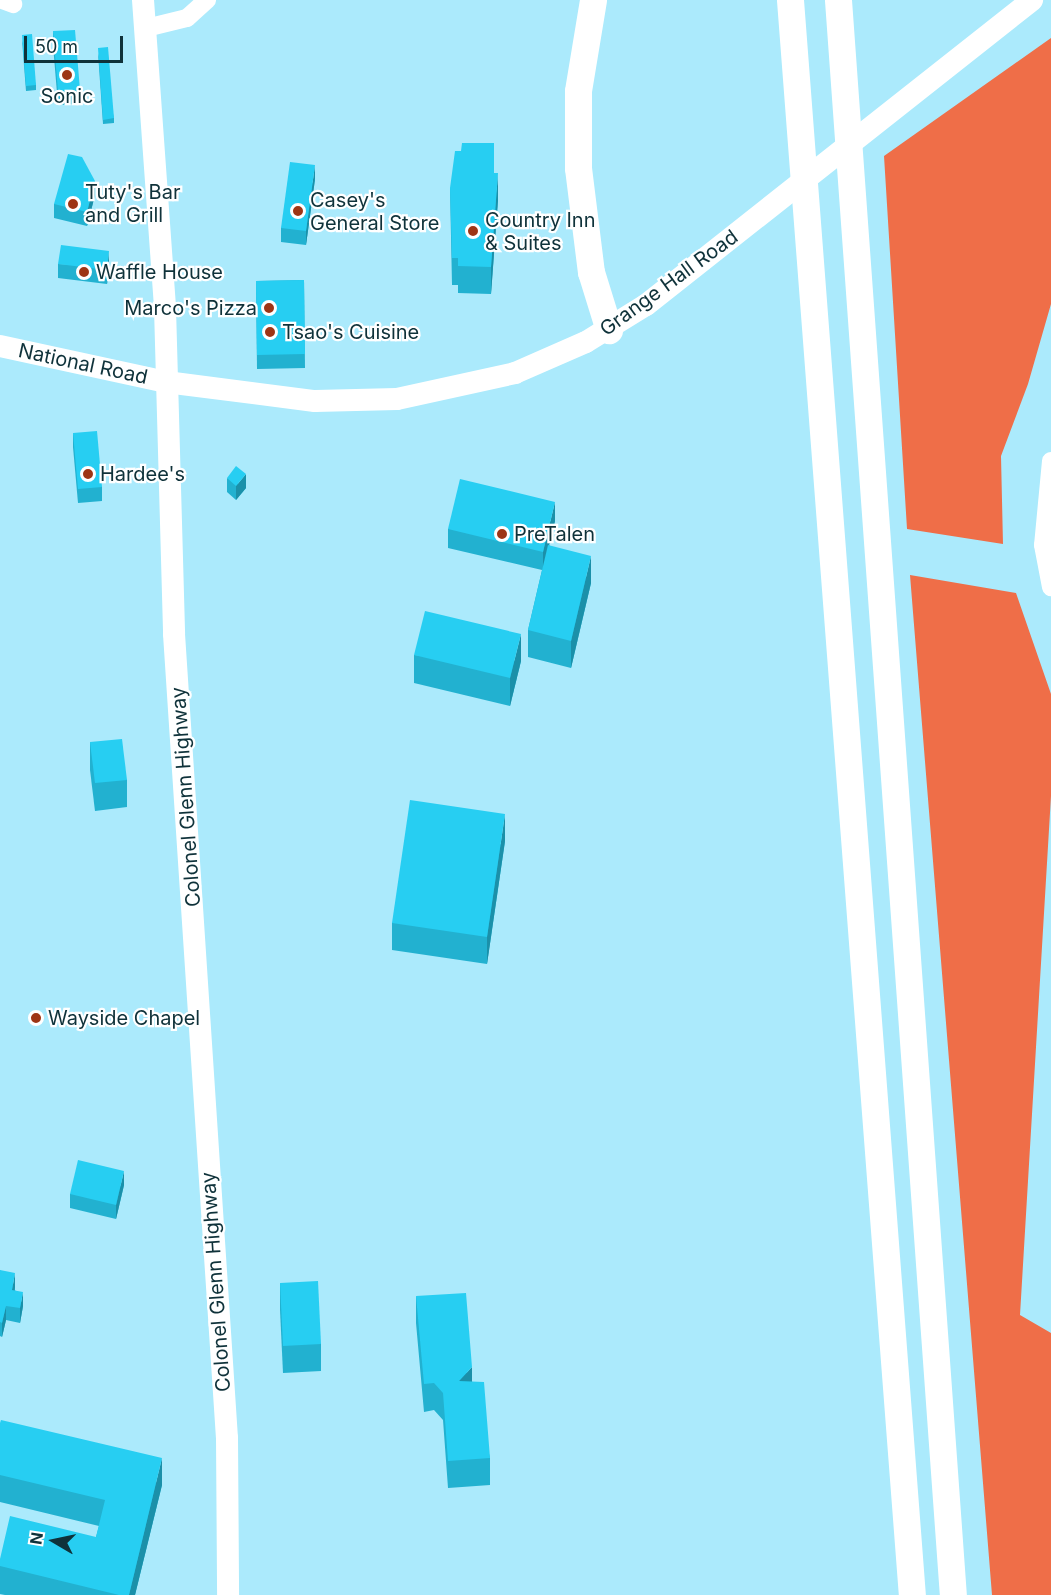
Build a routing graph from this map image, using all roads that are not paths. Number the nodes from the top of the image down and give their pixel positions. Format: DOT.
graph roads {
  1 [pos="142,0"];
  2 [pos="207,0"];
  3 [pos="593,0"];
  4 [pos="790,0"];
  5 [pos="838,0"];
  6 [pos="1032,0"];
  7 [pos="146,28"];
  8 [pos="609,330"];
  9 [pos="0,346"];
  10 [pos="166,382"];
  11 [pos="1051,461"];
  12 [pos="1051,587"];
  13 [pos="901,1438"];
  14 [pos="228,1595"];
  15 [pos="898,1595"];
  16 [pos="912,1595"];
  17 [pos="953,1595"];
  1 -- 7 [label="main road, Colonel Glenn Highway"];
  2 -- 7 [label="street"];
  3 -- 8 [label="highway"];
  4 -- 13 [label="highway"];
  5 -- 17 [label="highway"];
  6 -- 8 [label="main road, Grange Hall Road"];
  7 -- 10 [label="main road, Colonel Glenn Highway"];
  8 -- 10 [label="main road, Grange Hall Road"];
  9 -- 10 [label="main road, National Road"];
  10 -- 14 [label="main road, Colonel Glenn Highway"];
  11 -- 12 [label="street"];
  13 -- 15 [label="highway"];
  13 -- 16 [label="highway"];
}
